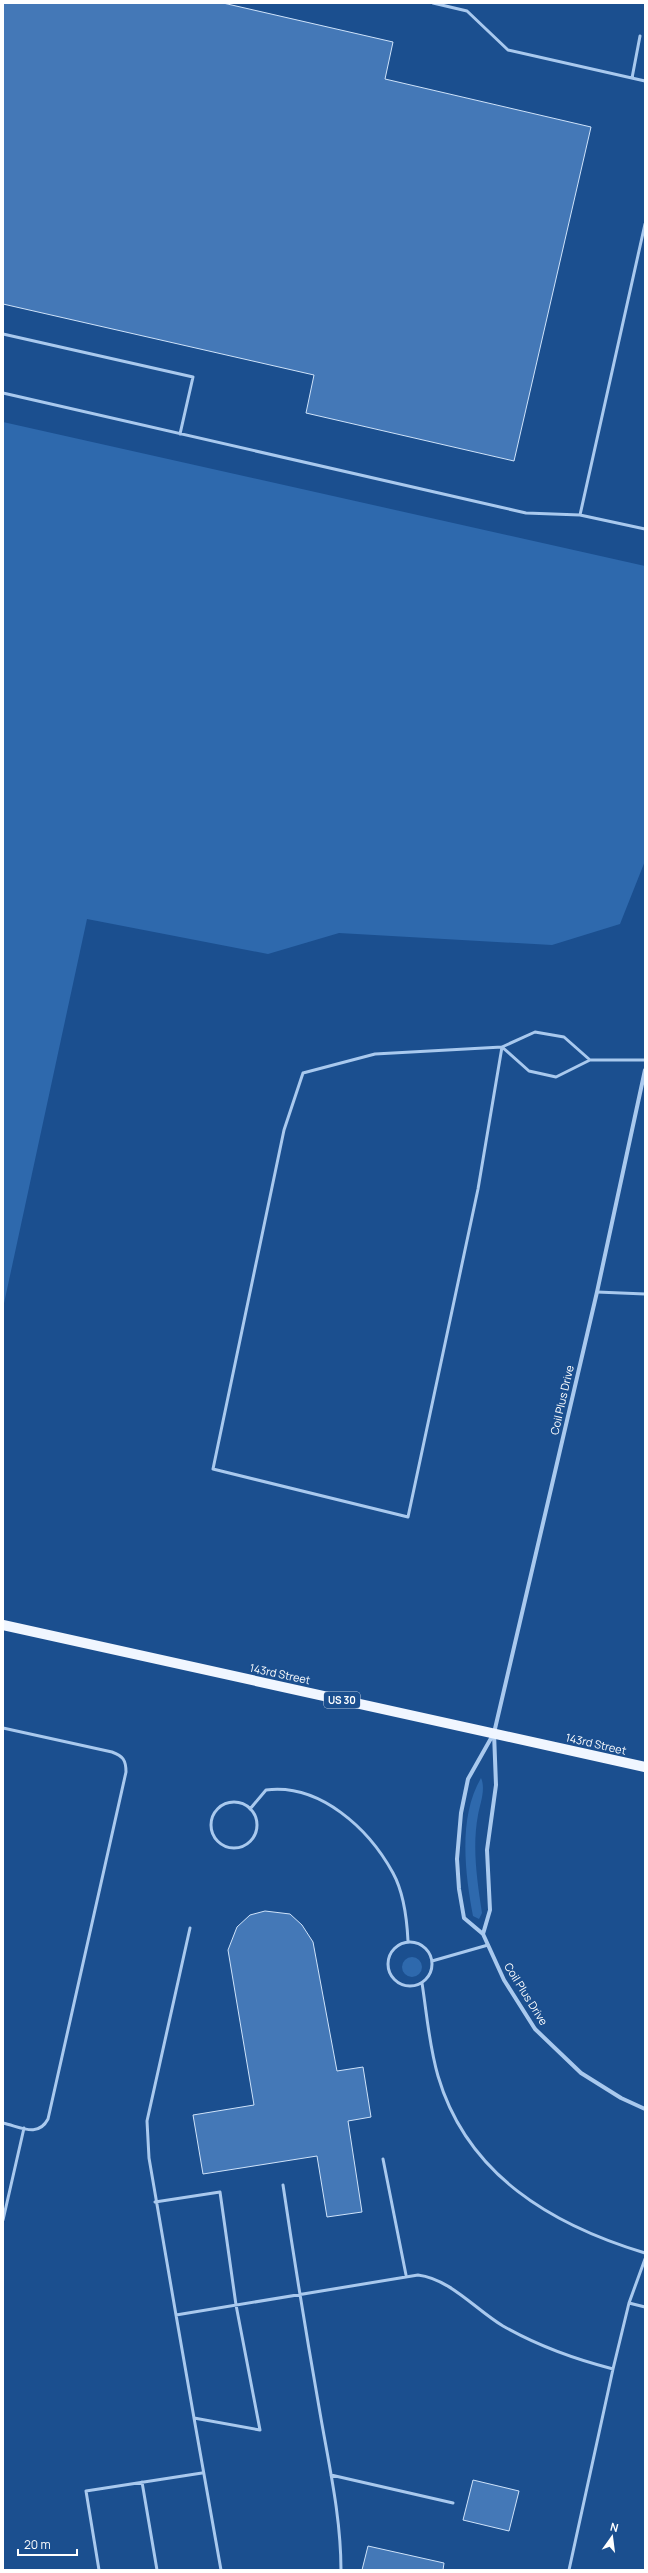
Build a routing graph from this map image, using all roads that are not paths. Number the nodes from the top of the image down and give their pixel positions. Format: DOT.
graph roads {
  1 [pos="433,3"];
  2 [pos="640,36"];
  3 [pos="632,78"];
  4 [pos="645,81"];
  5 [pos="645,224"];
  6 [pos="3,334"];
  7 [pos="3,392"];
  8 [pos="180,434"];
  9 [pos="580,515"];
  10 [pos="645,528"];
  11 [pos="502,1047"];
  12 [pos="590,1060"];
  13 [pos="645,1060"];
  14 [pos="645,1070"];
  15 [pos="597,1292"];
  16 [pos="645,1294"];
  17 [pos="3,1625"];
  18 [pos="3,1728"];
  19 [pos="494,1733"];
  20 [pos="645,1767"];
  21 [pos="250,1809"];
  22 [pos="190,1928"];
  23 [pos="483,1934"];
  24 [pos="408,1941"];
  25 [pos="488,1945"];
  26 [pos="432,1960"];
  27 [pos="422,1983"];
  28 [pos="645,2109"];
  29 [pos="3,2123"];
  30 [pos="24,2128"];
  31 [pos="382,2159"];
  32 [pos="283,2185"];
  33 [pos="155,2202"];
  34 [pos="3,2220"];
  35 [pos="645,2253"];
  36 [pos="645,2259"];
  37 [pos="406,2275"];
  38 [pos="299,2295"];
  39 [pos="629,2303"];
  40 [pos="236,2305"];
  41 [pos="645,2307"];
  42 [pos="176,2315"];
  43 [pos="613,2369"];
  44 [pos="194,2418"];
  45 [pos="202,2473"];
  46 [pos="331,2475"];
  47 [pos="142,2482"];
  48 [pos="452,2503"];
  49 [pos="99,2570"];
  50 [pos="157,2570"];
  51 [pos="221,2570"];
  52 [pos="341,2570"];
  53 [pos="569,2570"];
  1 -- 3 [label="lane"];
  2 -- 3 [label="lane"];
  3 -- 4 [label="lane"];
  5 -- 9 [label="lane"];
  6 -- 8 [label="lane"];
  7 -- 8 [label="lane"];
  8 -- 9 [label="lane"];
  9 -- 10 [label="lane"];
  11 -- 11 [label="lane"];
  11 -- 12 [label="lane"];
  11 -- 12 [label="lane"];
  12 -- 13 [label="lane"];
  14 -- 15 [label="street, Coil Plus Drive"];
  15 -- 16 [label="lane"];
  15 -- 19 [label="street, Coil Plus Drive"];
  17 -- 19 [label="main road, 143rd Street / US 30"];
  18 -- 30 [label="lane"];
  19 -- 20 [label="main road, 143rd Street / US 30"];
  19 -- 23 [label="street, Coil Plus Drive"];
  19 -- 23 [label="street, Coil Plus Drive"];
  21 -- 21 [label="lane"];
  21 -- 24 [label="lane"];
  22 -- 33 [label="lane"];
  23 -- 25 [label="street, Coil Plus Drive"];
  24 -- 26 [label="lane"];
  24 -- 27 [label="lane"];
  25 -- 26 [label="lane"];
  25 -- 28 [label="street, Coil Plus Drive"];
  26 -- 27 [label="lane"];
  27 -- 35 [label="lane"];
  29 -- 30 [label="lane"];
  30 -- 34 [label="lane"];
  31 -- 37 [label="lane"];
  32 -- 38 [label="lane"];
  33 -- 40 [label="lane"];
  33 -- 42 [label="lane"];
  36 -- 39 [label="lane"];
  37 -- 38 [label="lane"];
  37 -- 43 [label="lane"];
  38 -- 40 [label="lane"];
  38 -- 46 [label="lane"];
  39 -- 41 [label="lane"];
  39 -- 43 [label="lane"];
  40 -- 42 [label="lane"];
  40 -- 44 [label="lane"];
  42 -- 44 [label="lane"];
  43 -- 53 [label="lane"];
  44 -- 45 [label="lane"];
  45 -- 47 [label="lane"];
  45 -- 51 [label="lane"];
  46 -- 48 [label="lane"];
  46 -- 52 [label="lane"];
  47 -- 49 [label="lane"];
  47 -- 50 [label="lane"];
}
